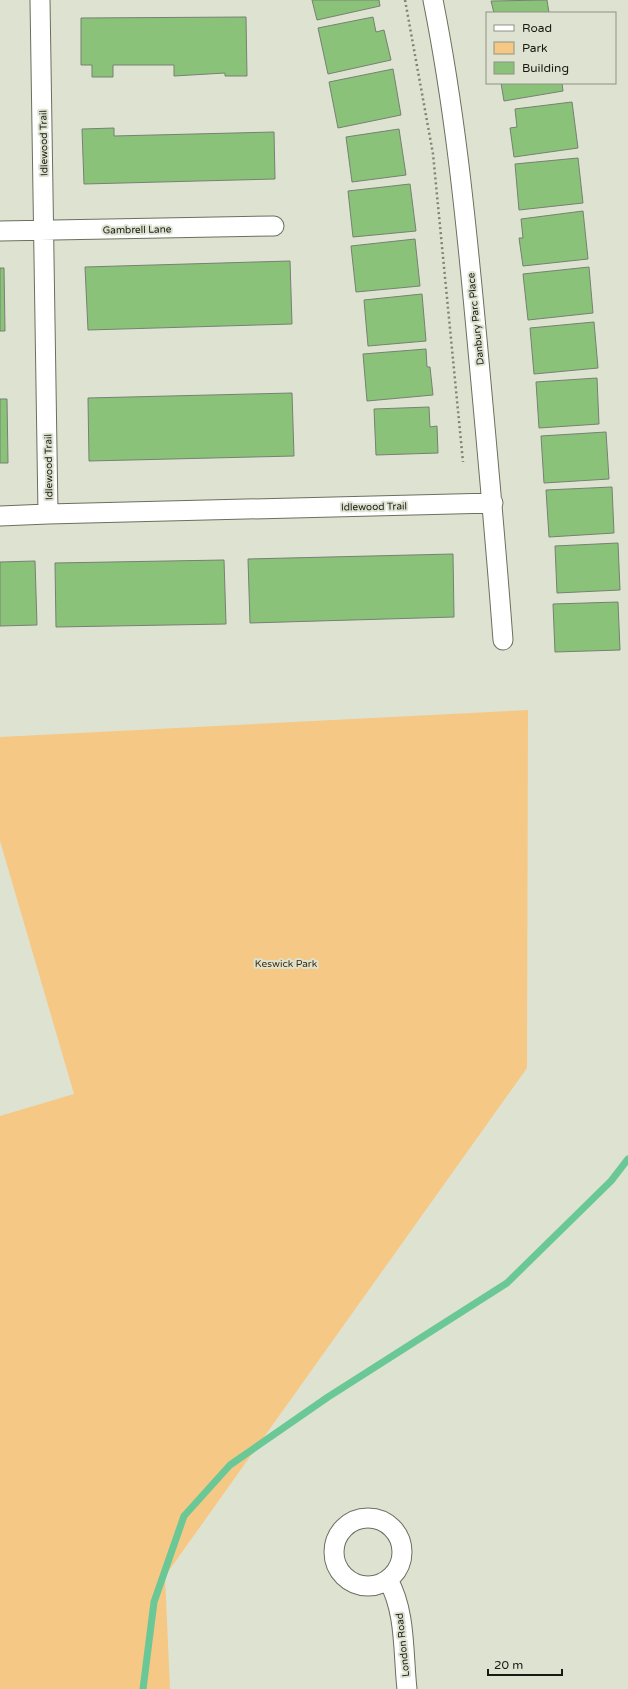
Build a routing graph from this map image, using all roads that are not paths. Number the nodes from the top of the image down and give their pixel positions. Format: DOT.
graph roads {
  1 [pos="40,0"];
  2 [pos="433,0"];
  3 [pos="274,226"];
  4 [pos="44,230"];
  5 [pos="0,231"];
  6 [pos="493,503"];
  7 [pos="48,514"];
  8 [pos="0,516"];
  9 [pos="503,640"];
  10 [pos="388,1580"];
  11 [pos="407,1689"];
  1 -- 4 [label="street, Idlewood Trail"];
  2 -- 6 [label="street, Danbury Parc Place"];
  3 -- 4 [label="street, Gambrell Lane"];
  4 -- 5 [label="street, Gambrell Lane"];
  4 -- 7 [label="street, Idlewood Trail"];
  6 -- 7 [label="street, Idlewood Trail"];
  6 -- 9 [label="street, Danbury Parc Place"];
  7 -- 8 [label="street"];
  10 -- 11 [label="street, London Road"];
}
